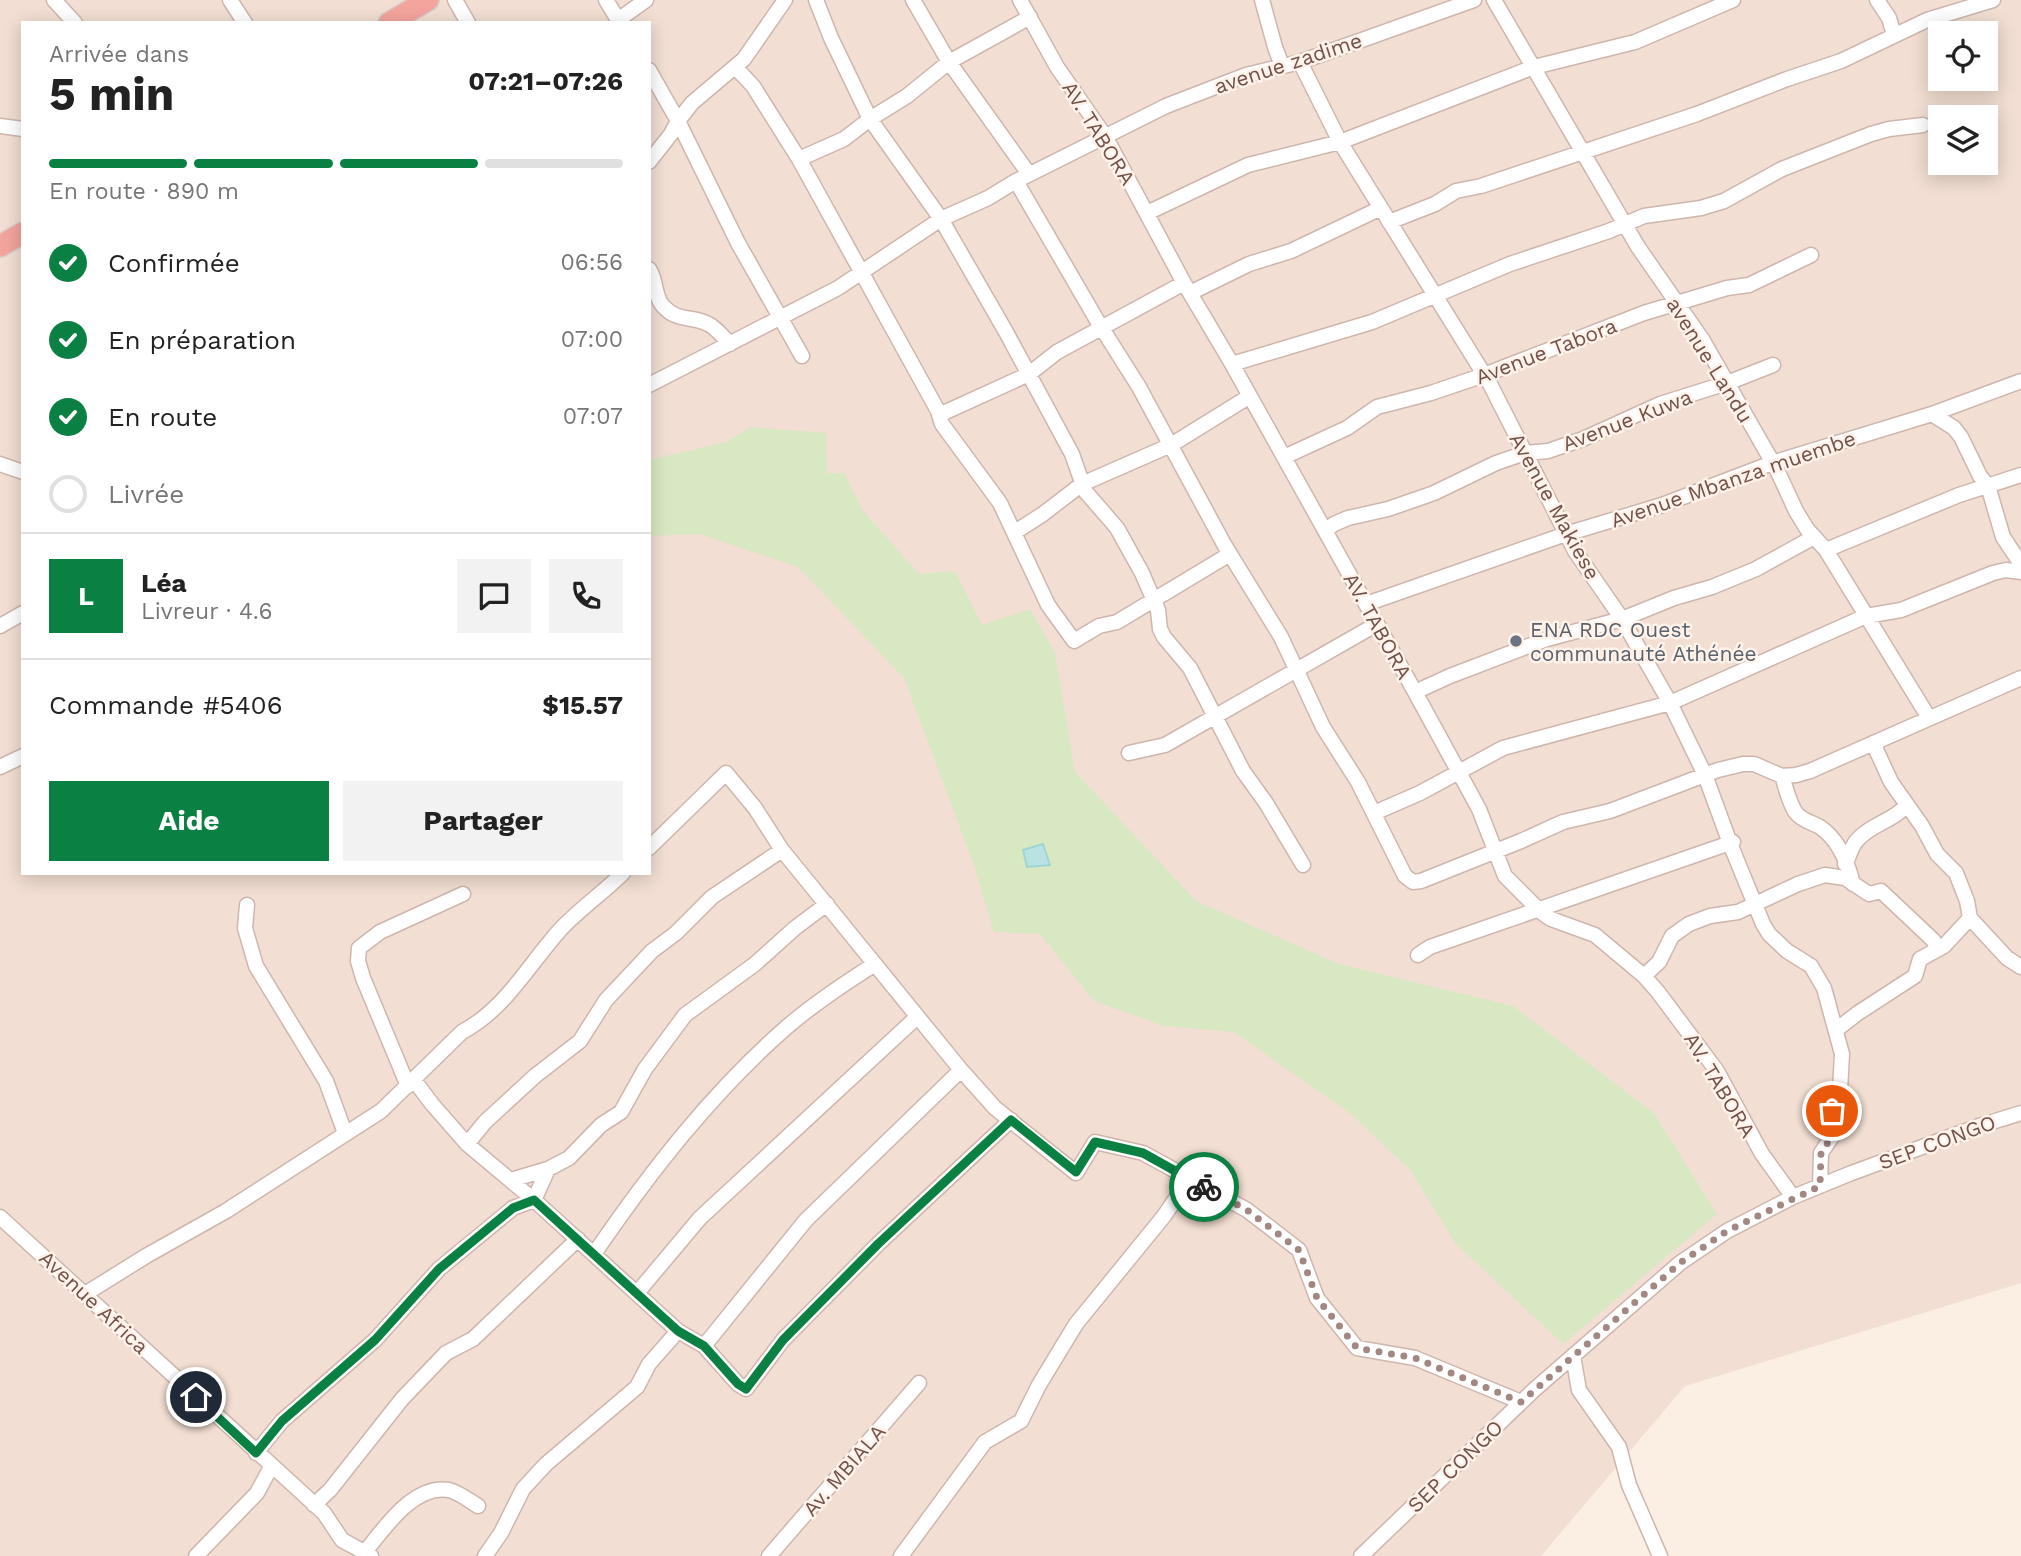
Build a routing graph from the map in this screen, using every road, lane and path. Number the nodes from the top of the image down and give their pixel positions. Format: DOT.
graph roads {
  1 [pos="54,0"];
  2 [pos="230,0"];
  3 [pos="428,0"];
  4 [pos="455,0"];
  5 [pos="606,0"];
  6 [pos="646,0"];
  7 [pos="785,0"];
  8 [pos="816,0"];
  9 [pos="913,0"];
  10 [pos="1020,0"];
  11 [pos="1262,0"];
  12 [pos="1474,0"];
  13 [pos="1494,0"];
  14 [pos="1734,0"];
  15 [pos="1877,0"];
  16 [pos="1993,0"];
  17 [pos="1030,17"];
  18 [pos="73,21"];
  19 [pos="244,21"];
  20 [pos="391,21"];
  21 [pos="467,21"];
  22 [pos="619,21"];
  23 [pos="1894,34"];
  24 [pos="949,62"];
  25 [pos="1300,62"];
  26 [pos="1282,66"];
  27 [pos="1534,67"];
  28 [pos="736,68"];
  29 [pos="651,74"];
  30 [pos="870,119"];
  31 [pos="678,121"];
  32 [pos="1923,125"];
  33 [pos="0,126"];
  34 [pos="21,128"];
  35 [pos="1105,136"];
  36 [pos="1340,142"];
  37 [pos="1584,152"];
  38 [pos="651,159"];
  39 [pos="799,159"];
  40 [pos="1022,177"];
  41 [pos="1381,208"];
  42 [pos="1147,213"];
  43 [pos="941,219"];
  44 [pos="1389,222"];
  45 [pos="1625,224"];
  46 [pos="21,234"];
  47 [pos="0,246"];
  48 [pos="1811,255"];
  49 [pos="651,272"];
  50 [pos="862,273"];
  51 [pos="1187,288"];
  52 [pos="653,295"];
  53 [pos="1435,295"];
  54 [pos="1677,304"];
  55 [pos="780,317"];
  56 [pos="1102,328"];
  57 [pos="730,344"];
  58 [pos="802,356"];
  59 [pos="1232,364"];
  60 [pos="1773,365"];
  61 [pos="1029,374"];
  62 [pos="1484,376"];
  63 [pos="2021,381"];
  64 [pos="1727,383"];
  65 [pos="651,384"];
  66 [pos="1250,396"];
  67 [pos="1932,414"];
  68 [pos="939,415"];
  69 [pos="1171,445"];
  70 [pos="1525,453"];
  71 [pos="1284,457"];
  72 [pos="1772,463"];
  73 [pos="0,464"];
  74 [pos="21,471"];
  75 [pos="2021,475"];
  76 [pos="1083,484"];
  77 [pos="1987,486"];
  78 [pos="1325,531"];
  79 [pos="1015,532"];
  80 [pos="1566,534"];
  81 [pos="1814,537"];
  82 [pos="1826,550"];
  83 [pos="1230,554"];
  84 [pos="2021,564"];
  85 [pos="2021,572"];
  86 [pos="1154,598"];
  87 [pos="1366,604"];
  88 [pos="21,614"];
  89 [pos="1866,616"];
  90 [pos="1622,619"];
  91 [pos="1377,624"];
  92 [pos="0,626"];
  93 [pos="1297,671"];
  94 [pos="2021,678"];
  95 [pos="1415,692"];
  96 [pos="1670,703"];
  97 [pos="1216,717"];
  98 [pos="1928,718"];
  99 [pos="1873,743"];
  100 [pos="1129,753"];
  101 [pos="21,757"];
  102 [pos="0,767"];
  103 [pos="1459,772"];
  104 [pos="1705,775"];
  105 [pos="1782,776"];
  106 [pos="1907,805"];
  107 [pos="1374,813"];
  108 [pos="1731,843"];
  109 [pos="651,846"];
  110 [pos="782,850"];
  111 [pos="1497,851"];
  112 [pos="1847,862"];
  113 [pos="1303,865"];
  114 [pos="621,875"];
  115 [pos="1825,875"];
  116 [pos="1853,884"];
  117 [pos="463,894"];
  118 [pos="1755,903"];
  119 [pos="827,904"];
  120 [pos="247,905"];
  121 [pos="1538,909"];
  122 [pos="1970,918"];
  123 [pos="1939,949"];
  124 [pos="1418,955"];
  125 [pos="875,964"];
  126 [pos="2021,968"];
  127 [pos="1644,976"];
  128 [pos="917,1017"];
  129 [pos="1836,1030"];
  130 [pos="961,1070"];
  131 [pos="411,1083"];
  132 [pos="2021,1113"];
  133 [pos="1011,1120"];
  134 [pos="345,1133"];
  135 [pos="467,1144"];
  136 [pos="548,1169"];
  137 [pos="510,1180"];
  138 [pos="1189,1180"];
  139 [pos="1820,1186"];
  140 [pos="1793,1197"];
  141 [pos="534,1200"];
  142 [pos="1,1219"];
  143 [pos="578,1239"];
  144 [pos="594,1254"];
  145 [pos="638,1293"];
  146 [pos="85,1294"];
  147 [pos="678,1331"];
  148 [pos="704,1346"];
  149 [pos="1573,1356"];
  150 [pos="919,1383"];
  151 [pos="1521,1402"];
  152 [pos="256,1453"];
  153 [pos="271,1466"];
  154 [pos="314,1505"];
  155 [pos="478,1506"];
  156 [pos="368,1555"];
  157 [pos="196,1556"];
  158 [pos="485,1556"];
  159 [pos="769,1556"];
  160 [pos="901,1556"];
  161 [pos="1361,1556"];
  162 [pos="1660,1556"];
  1 -- 18 [label="street"];
  2 -- 19 [label="street"];
  3 -- 20 [label="highway"];
  4 -- 21 [label="street"];
  5 -- 22 [label="street"];
  6 -- 22 [label="street"];
  7 -- 28 [label="street"];
  8 -- 30 [label="street"];
  9 -- 24 [label="street"];
  10 -- 17 [label="street, AV. TABORA"];
  11 -- 26 [label="street"];
  12 -- 25 [label="street, avenue zadime"];
  13 -- 27 [label="street, avenue Landu"];
  14 -- 27 [label="street"];
  15 -- 23 [label="street"];
  16 -- 23 [label="street"];
  17 -- 24 [label="street"];
  17 -- 35 [label="street, AV. TABORA"];
  23 -- 37 [label="street"];
  24 -- 30 [label="street"];
  24 -- 40 [label="street"];
  25 -- 26 [label="street, avenue zadime"];
  25 -- 36 [label="street, Avenue Makiese"];
  26 -- 35 [label="street, avenue zadime"];
  27 -- 36 [label="street"];
  27 -- 37 [label="street, avenue Landu"];
  28 -- 31 [label="street"];
  28 -- 39 [label="street"];
  29 -- 31 [label="street"];
  30 -- 39 [label="street"];
  30 -- 43 [label="street"];
  31 -- 38 [label="street"];
  31 -- 55 [label="street"];
  32 -- 45 [label="street"];
  33 -- 34 [label="street"];
  35 -- 40 [label="street, avenue zadime"];
  35 -- 42 [label="street, AV. TABORA"];
  36 -- 41 [label="street, Avenue Makiese"];
  36 -- 42 [label="street"];
  37 -- 44 [label="street"];
  37 -- 45 [label="street, avenue Landu"];
  39 -- 50 [label="street"];
  40 -- 43 [label="street, avenue zadime"];
  40 -- 56 [label="street"];
  41 -- 44 [label="street, Avenue Makiese"];
  41 -- 51 [label="street"];
  42 -- 51 [label="street, AV. TABORA"];
  43 -- 50 [label="street, avenue zadime"];
  43 -- 61 [label="street"];
  44 -- 53 [label="street, Avenue Makiese"];
  45 -- 53 [label="street"];
  45 -- 54 [label="street, avenue Landu"];
  46 -- 47 [label="highway"];
  48 -- 54 [label="street, Avenue Tabora"];
  49 -- 52 [label="street"];
  50 -- 55 [label="street, avenue zadime"];
  50 -- 68 [label="street"];
  51 -- 56 [label="street"];
  51 -- 59 [label="street, AV. TABORA"];
  52 -- 57 [label="street"];
  53 -- 59 [label="street"];
  53 -- 62 [label="street, Avenue Makiese"];
  54 -- 62 [label="street, Avenue Tabora"];
  54 -- 64 [label="street, avenue Landu"];
  55 -- 57 [label="street, avenue zadime"];
  55 -- 58 [label="street"];
  56 -- 61 [label="street"];
  56 -- 69 [label="street"];
  57 -- 65 [label="street, avenue zadime"];
  59 -- 66 [label="street, AV. TABORA"];
  60 -- 64 [label="street, Avenue Kuwa"];
  61 -- 68 [label="street"];
  61 -- 76 [label="street"];
  62 -- 70 [label="street, Avenue Makiese"];
  62 -- 71 [label="street, Avenue Tabora"];
  63 -- 67 [label="street, Avenue Mbanza muembe"];
  64 -- 70 [label="street, Avenue Kuwa"];
  64 -- 72 [label="street, avenue Landu"];
  66 -- 69 [label="street"];
  66 -- 71 [label="street, AV. TABORA"];
  67 -- 72 [label="street, Avenue Mbanza muembe"];
  67 -- 77 [label="street"];
  68 -- 79 [label="street"];
  69 -- 76 [label="street"];
  69 -- 83 [label="street"];
  70 -- 78 [label="street, Avenue Kuwa"];
  70 -- 80 [label="street, Avenue Makiese"];
  71 -- 78 [label="street, AV. TABORA"];
  72 -- 80 [label="street, Avenue Mbanza muembe"];
  72 -- 81 [label="street, avenue Landu"];
  73 -- 74 [label="street"];
  75 -- 77 [label="street"];
  76 -- 79 [label="street"];
  76 -- 86 [label="street"];
  77 -- 82 [label="street"];
  77 -- 84 [label="street"];
  78 -- 87 [label="street, AV. TABORA"];
  79 -- 86 [label="street"];
  80 -- 87 [label="street, Avenue Mbanza muembe"];
  80 -- 90 [label="street, Avenue Makiese"];
  81 -- 82 [label="street, avenue Landu"];
  81 -- 90 [label="street"];
  82 -- 89 [label="street, avenue Landu"];
  83 -- 86 [label="street"];
  83 -- 93 [label="street"];
  85 -- 89 [label="street"];
  86 -- 97 [label="street"];
  87 -- 91 [label="street, AV. TABORA"];
  88 -- 92 [label="street"];
  89 -- 96 [label="street"];
  89 -- 98 [label="street, avenue Landu"];
  90 -- 95 [label="street"];
  90 -- 96 [label="street, Avenue Makiese"];
  91 -- 93 [label="street"];
  91 -- 95 [label="street, AV. TABORA"];
  93 -- 97 [label="street"];
  93 -- 107 [label="street"];
  94 -- 98 [label="street"];
  95 -- 103 [label="street, AV. TABORA"];
  96 -- 103 [label="street"];
  96 -- 104 [label="street, Avenue Makiese"];
  97 -- 100 [label="street"];
  97 -- 113 [label="street"];
  98 -- 99 [label="street"];
  99 -- 105 [label="street"];
  99 -- 106 [label="street"];
  101 -- 102 [label="street"];
  103 -- 107 [label="street"];
  103 -- 111 [label="street, AV. TABORA"];
  104 -- 105 [label="street"];
  104 -- 108 [label="street, Avenue Makiese"];
  104 -- 111 [label="street"];
  105 -- 112 [label="street"];
  106 -- 112 [label="street"];
  106 -- 122 [label="street"];
  107 -- 111 [label="street"];
  108 -- 118 [label="street, Avenue Makiese"];
  108 -- 121 [label="street"];
  109 -- 110 [label="street"];
  110 -- 119 [label="street"];
  110 -- 135 [label="street"];
  111 -- 121 [label="street, AV. TABORA"];
  112 -- 115 [label="street"];
  112 -- 116 [label="street"];
  114 -- 131 [label="street"];
  115 -- 116 [label="street"];
  115 -- 118 [label="street"];
  116 -- 123 [label="street"];
  117 -- 131 [label="street"];
  118 -- 127 [label="street"];
  118 -- 129 [label="street, Avenue Makiese"];
  119 -- 125 [label="street"];
  119 -- 136 [label="street"];
  120 -- 134 [label="street"];
  121 -- 124 [label="street"];
  121 -- 127 [label="street, AV. TABORA"];
  122 -- 123 [label="street"];
  122 -- 126 [label="street"];
  123 -- 129 [label="street"];
  125 -- 128 [label="street"];
  125 -- 144 [label="street"];
  127 -- 140 [label="street, AV. TABORA"];
  128 -- 130 [label="street"];
  128 -- 145 [label="street"];
  129 -- 139 [label="street, Avenue Makiese"];
  130 -- 133 [label="street"];
  130 -- 148 [label="street"];
  131 -- 134 [label="street"];
  131 -- 135 [label="street"];
  132 -- 139 [label="street, SEP CONGO"];
  133 -- 138 [label="street"];
  133 -- 148 [label="street"];
  134 -- 146 [label="street"];
  135 -- 137 [label="street"];
  136 -- 137 [label="street"];
  136 -- 141 [label="street"];
  137 -- 141 [label="street"];
  138 -- 151 [label="street"];
  138 -- 160 [label="street"];
  139 -- 140 [label="street, SEP CONGO"];
  140 -- 149 [label="street, SEP CONGO"];
  141 -- 143 [label="street"];
  141 -- 152 [label="street"];
  142 -- 146 [label="street, Avenue Africa"];
  143 -- 144 [label="street"];
  143 -- 154 [label="street"];
  144 -- 145 [label="street"];
  145 -- 147 [label="street"];
  146 -- 152 [label="street, Avenue Africa"];
  147 -- 148 [label="street"];
  147 -- 158 [label="street"];
  149 -- 151 [label="street, SEP CONGO"];
  149 -- 162 [label="street"];
  150 -- 159 [label="street, Av. MBIALA"];
  151 -- 161 [label="street, SEP CONGO"];
  152 -- 153 [label="street, Avenue Africa"];
  153 -- 154 [label="street, Avenue Africa"];
  153 -- 157 [label="street"];
  154 -- 156 [label="street, Avenue Africa"];
  155 -- 156 [label="street"];
}
